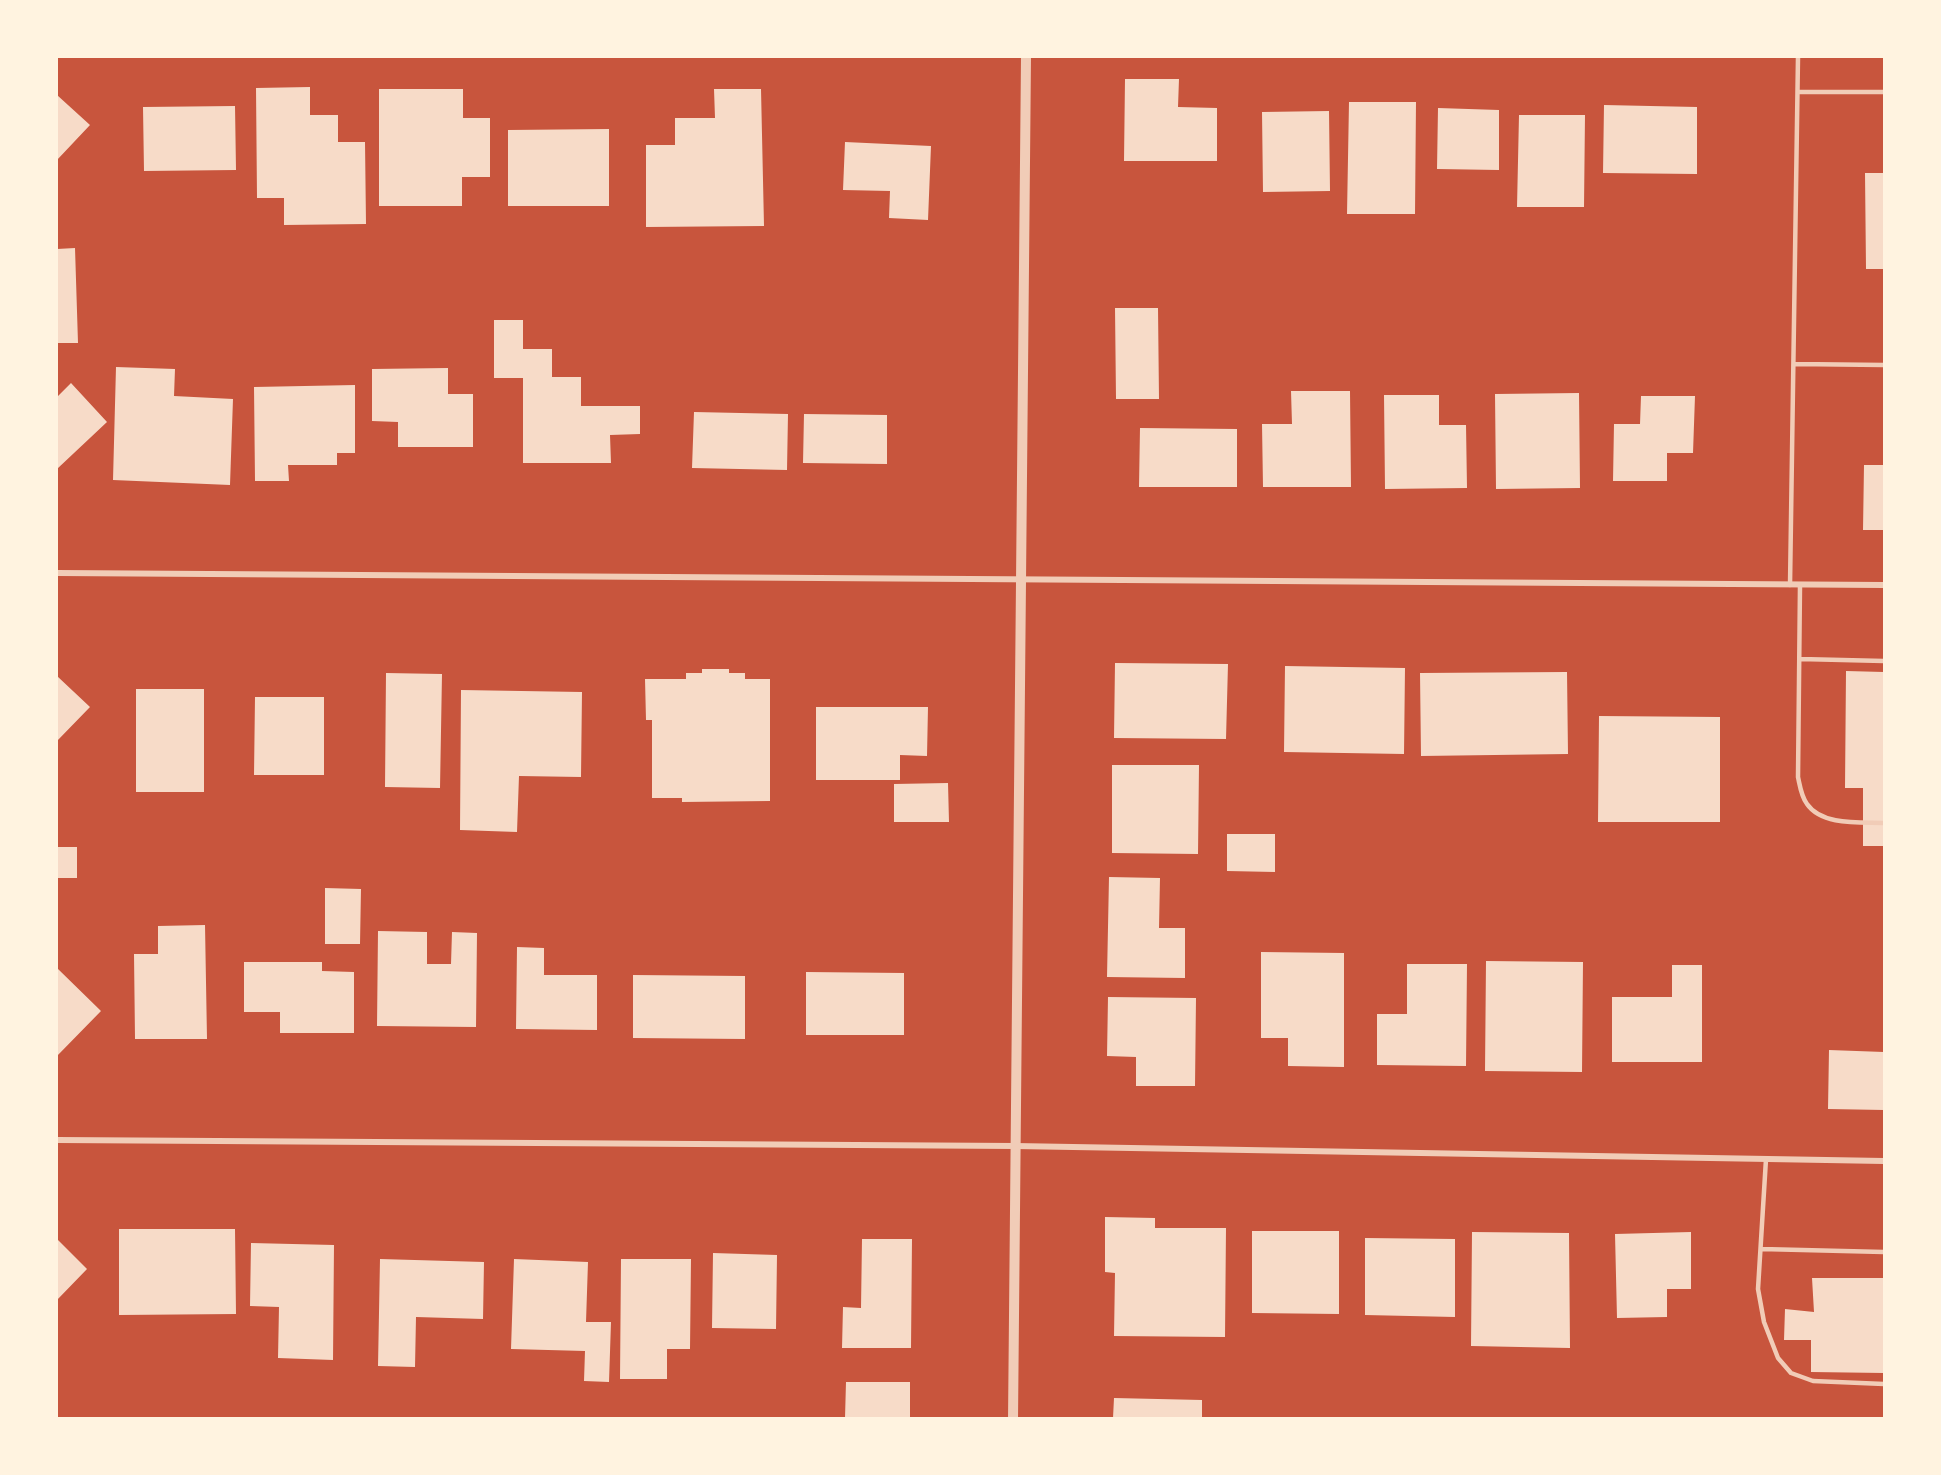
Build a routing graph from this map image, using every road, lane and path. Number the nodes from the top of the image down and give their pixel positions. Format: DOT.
graph roads {
  1 [pos="1026,57"];
  2 [pos="1798,57"];
  3 [pos="1798,92"];
  4 [pos="1884,92"];
  5 [pos="1794,364"];
  6 [pos="1884,365"];
  7 [pos="57,573"];
  8 [pos="1020,580"];
  9 [pos="1790,585"];
  10 [pos="1800,585"];
  11 [pos="1884,585"];
  12 [pos="1800,659"];
  13 [pos="1884,661"];
  14 [pos="1884,823"];
  15 [pos="57,1140"];
  16 [pos="1015,1146"];
  17 [pos="1766,1159"];
  18 [pos="1884,1161"];
  19 [pos="1761,1249"];
  20 [pos="1884,1252"];
  21 [pos="1884,1384"];
  22 [pos="1013,1418"];
  1 -- 8 [label="street"];
  2 -- 3 [label="lane"];
  3 -- 4 [label="lane"];
  3 -- 5 [label="lane"];
  5 -- 6 [label="lane"];
  5 -- 9 [label="lane"];
  7 -- 8 [label="street"];
  8 -- 9 [label="street"];
  8 -- 16 [label="street"];
  9 -- 10 [label="street"];
  10 -- 11 [label="street"];
  10 -- 12 [label="lane"];
  12 -- 13 [label="lane"];
  12 -- 14 [label="lane"];
  15 -- 16 [label="street"];
  16 -- 17 [label="street"];
  16 -- 22 [label="street"];
  17 -- 18 [label="street"];
  17 -- 19 [label="lane"];
  19 -- 20 [label="lane"];
  19 -- 21 [label="lane"];
}
